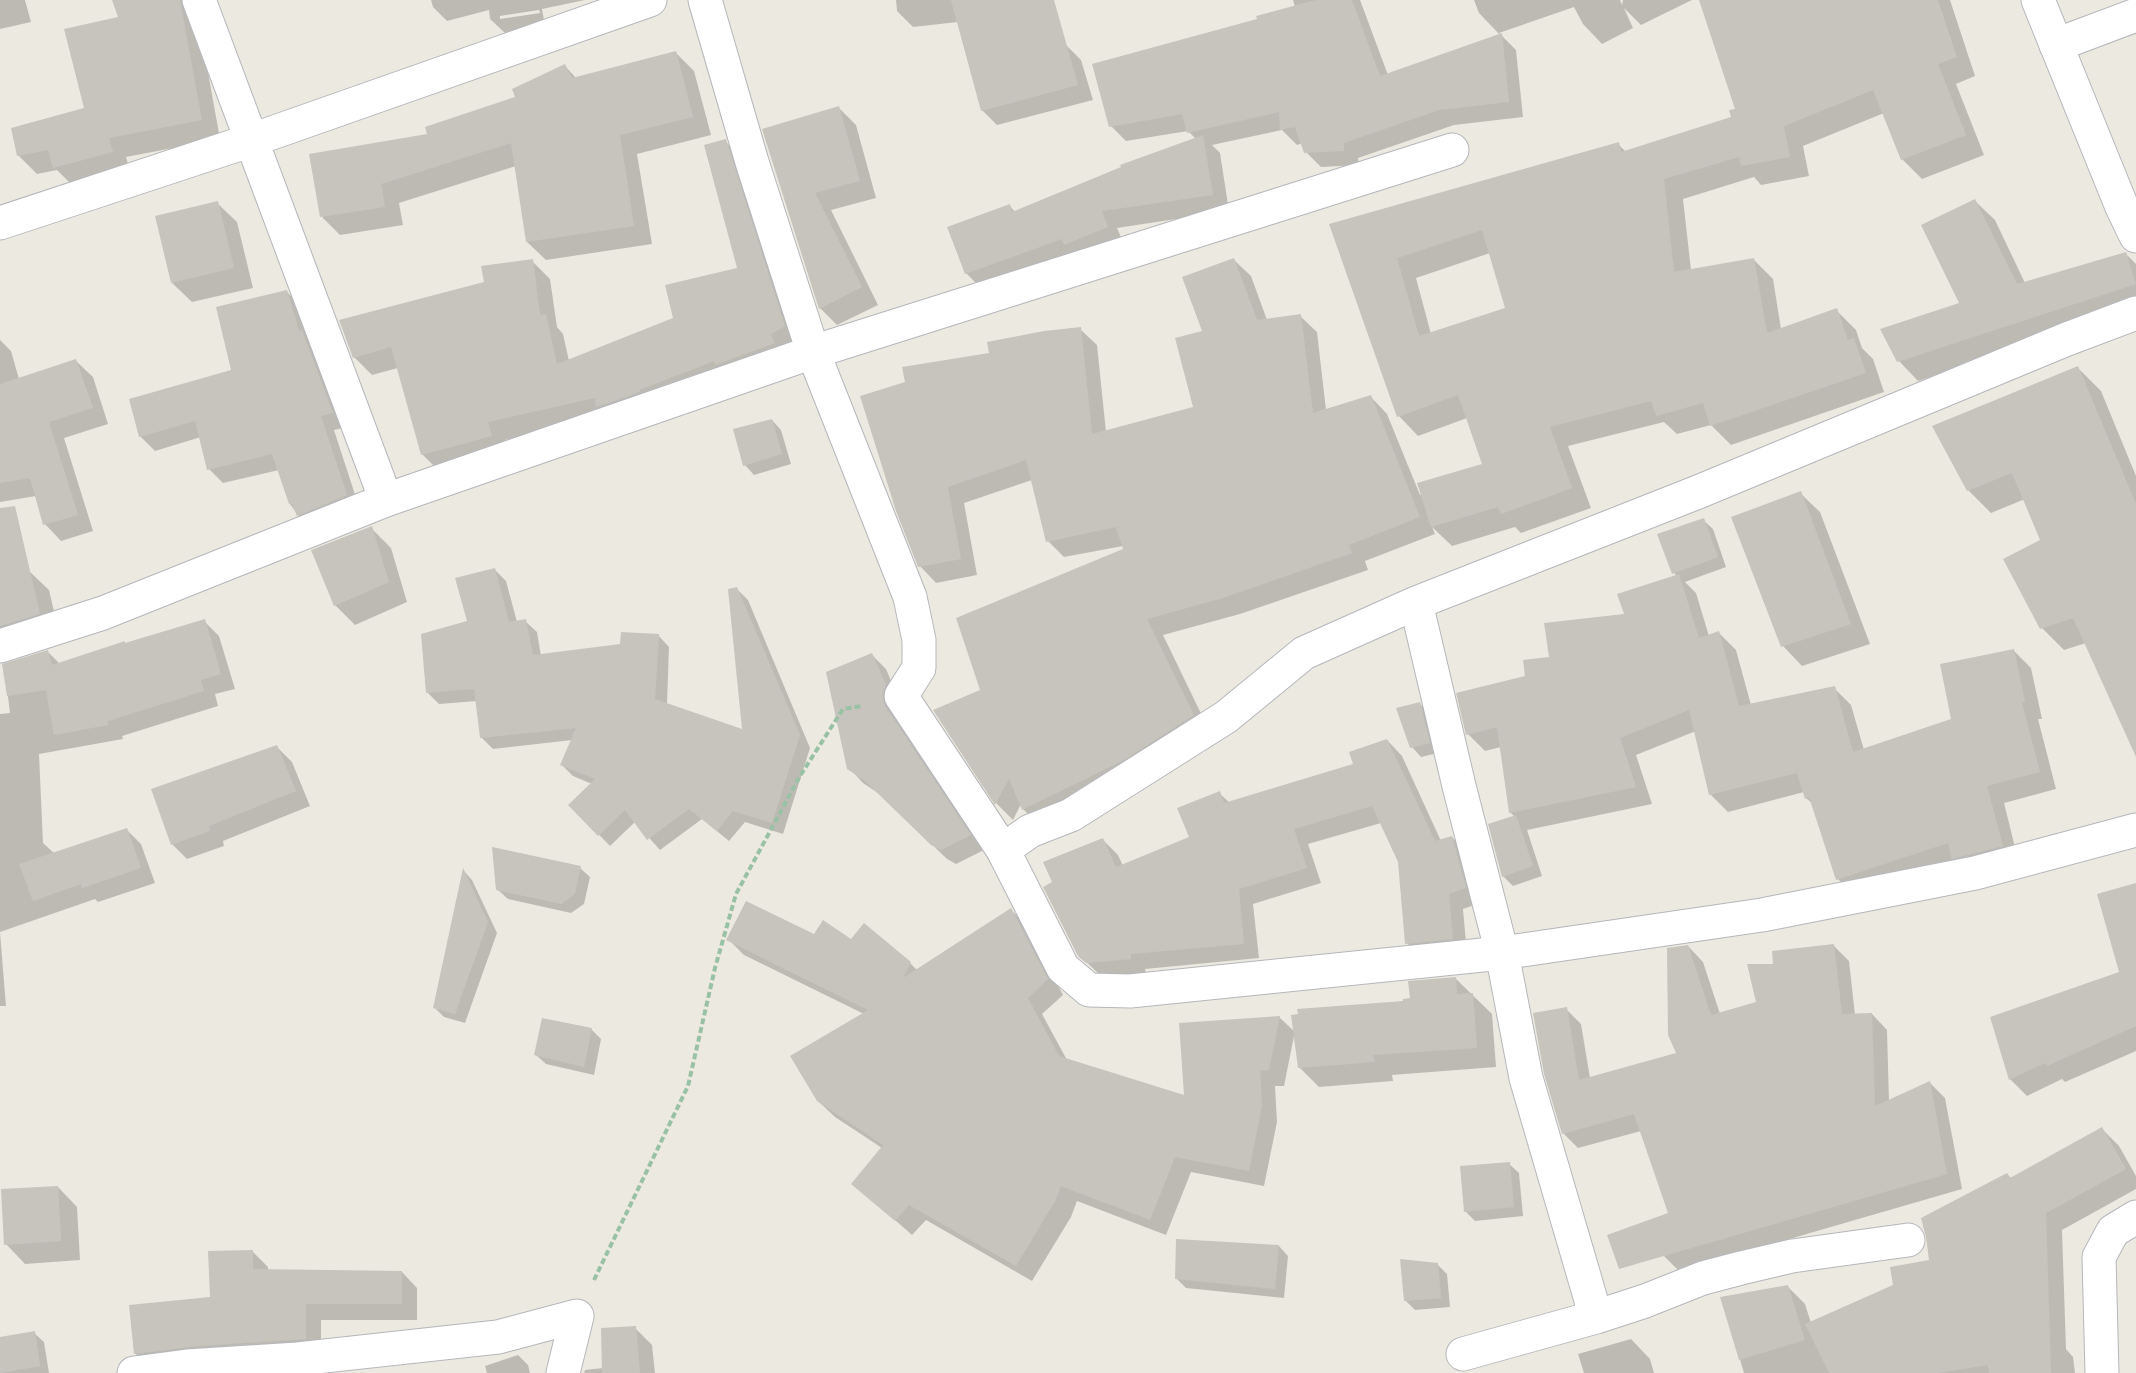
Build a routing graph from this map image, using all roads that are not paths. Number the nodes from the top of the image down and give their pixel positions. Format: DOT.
graph roads {
  1 [pos="199,0"];
  2 [pos="650,0"];
  3 [pos="705,0"];
  4 [pos="2038,0"];
  5 [pos="2136,15"];
  6 [pos="2056,45"];
  7 [pos="252,140"];
  8 [pos="1452,150"];
  9 [pos="0,223"];
  10 [pos="2136,236"];
  11 [pos="2136,313"];
  12 [pos="813,352"];
  13 [pos="386,500"];
  14 [pos="1416,603"];
  15 [pos="0,646"];
  16 [pos="2136,830"];
  17 [pos="1003,850"];
  18 [pos="1502,953"];
  19 [pos="2136,1217"];
  20 [pos="1908,1240"];
  21 [pos="1596,1317"];
  22 [pos="1463,1354"];
  23 [pos="134,1373"];
  24 [pos="563,1373"];
  25 [pos="2102,1373"];
  1 -- 7 [label="street"];
  2 -- 7 [label="street"];
  3 -- 12 [label="street"];
  4 -- 6 [label="street"];
  5 -- 6 [label="street"];
  6 -- 10 [label="street"];
  7 -- 9 [label="street"];
  7 -- 13 [label="street"];
  8 -- 12 [label="street"];
  11 -- 14 [label="street"];
  12 -- 13 [label="street"];
  12 -- 17 [label="street"];
  13 -- 15 [label="street"];
  14 -- 17 [label="street"];
  14 -- 18 [label="street"];
  16 -- 18 [label="street"];
  17 -- 18 [label="street"];
  18 -- 21 [label="street"];
  19 -- 25 [label="street"];
  20 -- 21 [label="street"];
  21 -- 22 [label="street"];
  23 -- 24 [label="street"];
}
